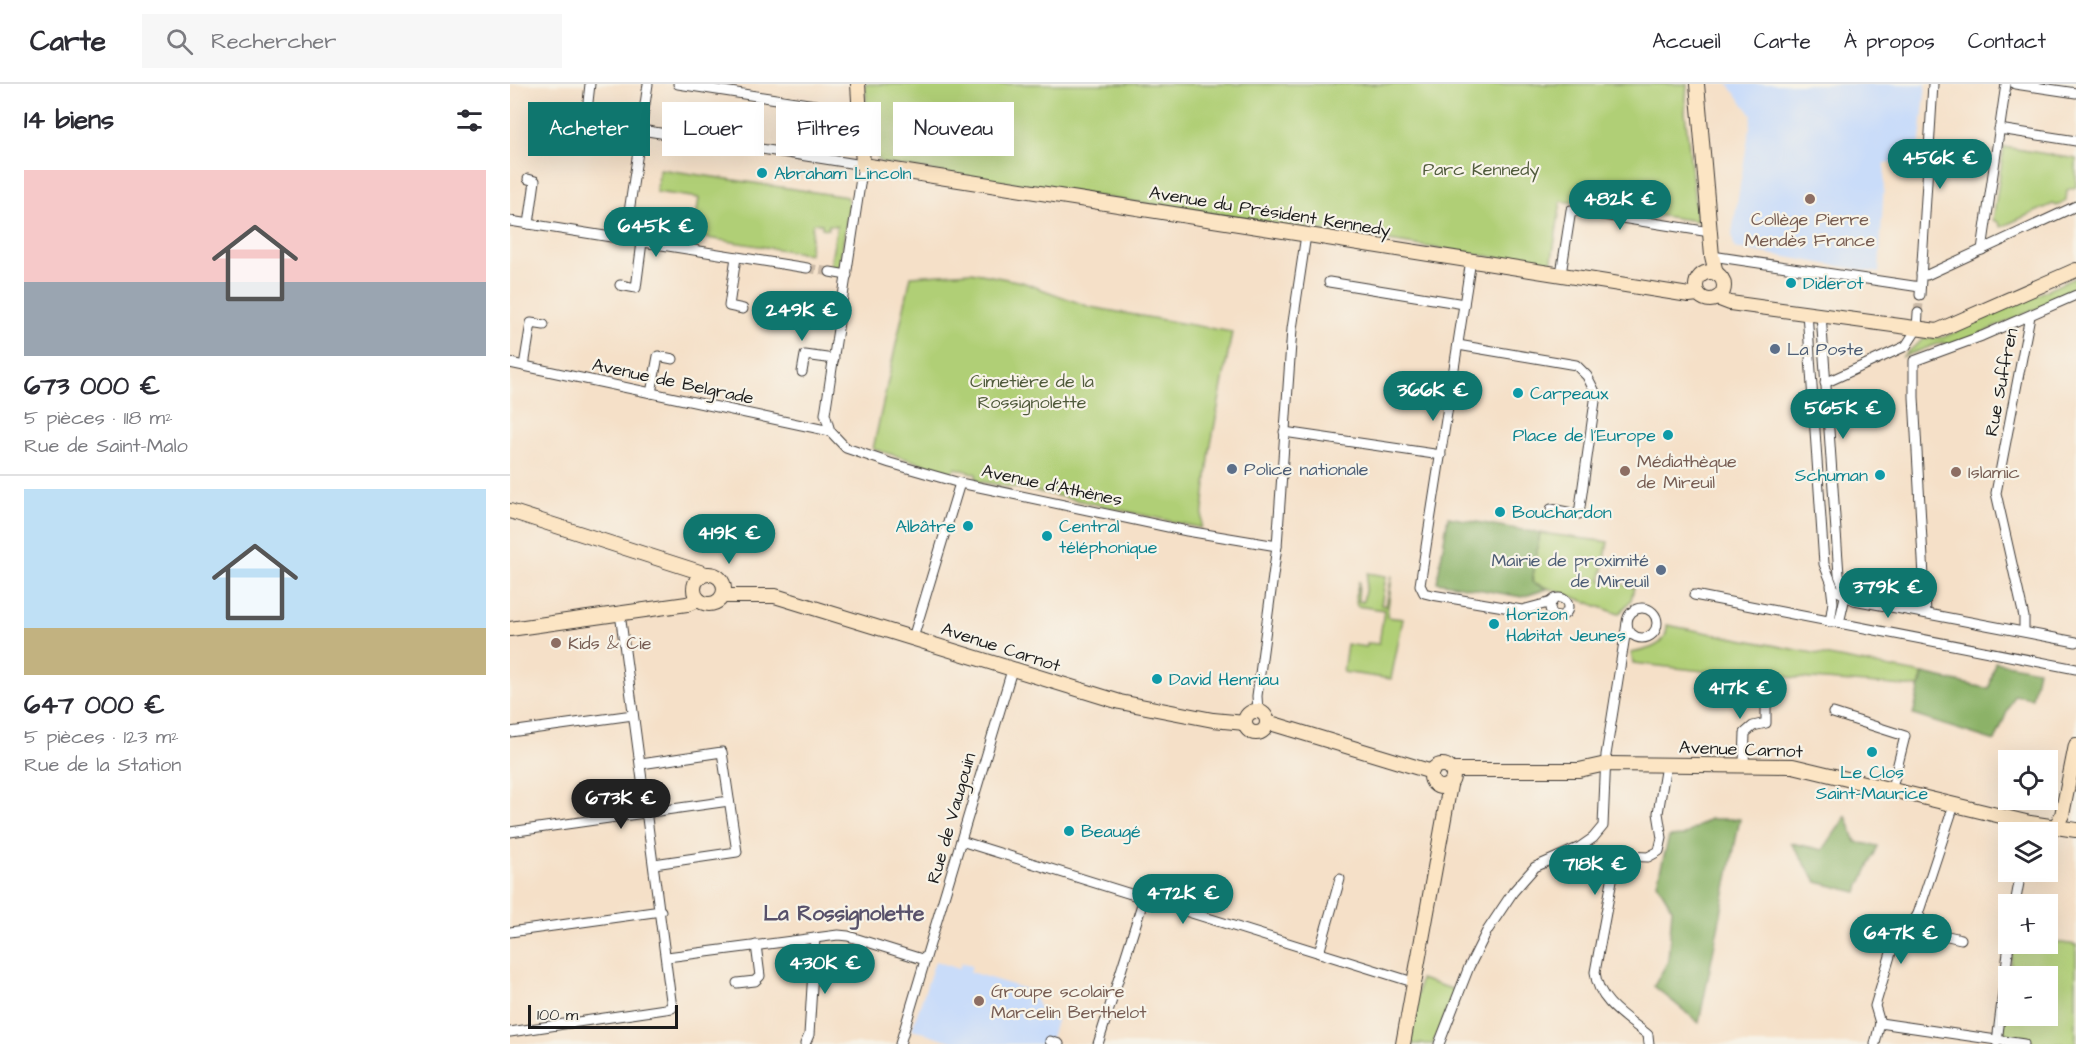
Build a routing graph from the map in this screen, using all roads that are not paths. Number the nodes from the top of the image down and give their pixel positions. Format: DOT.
graph roads {
  1 [pos="590,84"];
  2 [pos="648,84"];
  3 [pos="678,84"];
  4 [pos="751,84"];
  5 [pos="858,84"];
  6 [pos="1697,84"];
  7 [pos="1933,84"];
  8 [pos="2006,84"];
  9 [pos="2015,84"];
  10 [pos="2076,93"];
  11 [pos="750,95"];
  12 [pos="588,102"];
  13 [pos="645,102"];
  14 [pos="796,102"];
  15 [pos="860,102"];
  16 [pos="1999,129"];
  17 [pos="650,131"];
  18 [pos="2076,141"];
  19 [pos="637,156"];
  20 [pos="863,156"];
  21 [pos="863,165"];
  22 [pos="528,179"];
  23 [pos="2076,206"];
  24 [pos="510,221"];
  25 [pos="530,224"];
  26 [pos="1710,232"];
  27 [pos="1306,235"];
  28 [pos="625,239"];
  29 [pos="642,242"];
  30 [pos="1982,250"];
  31 [pos="1712,256"];
  32 [pos="736,257"];
  33 [pos="1471,260"];
  34 [pos="807,268"];
  35 [pos="2076,270"];
  36 [pos="830,272"];
  37 [pos="1711,273"];
  38 [pos="847,274"];
  39 [pos="1561,274"];
  40 [pos="1921,274"];
  41 [pos="1329,282"];
  42 [pos="620,285"];
  43 [pos="1697,289"];
  44 [pos="1720,293"];
  45 [pos="2076,295"];
  46 [pos="1464,304"];
  47 [pos="743,309"];
  48 [pos="1807,312"];
  49 [pos="1918,313"];
  50 [pos="1821,314"];
  51 [pos="2030,316"];
  52 [pos="544,326"];
  53 [pos="1917,329"];
  54 [pos="1458,345"];
  55 [pos="673,359"];
  56 [pos="834,359"];
  57 [pos="510,363"];
  58 [pos="524,366"];
  59 [pos="802,372"];
  60 [pos="1825,383"];
  61 [pos="651,393"];
  62 [pos="830,430"];
  63 [pos="1284,432"];
  64 [pos="1442,455"];
  65 [pos="960,483"];
  66 [pos="1551,509"];
  67 [pos="510,511"];
  68 [pos="1277,546"];
  69 [pos="1831,585"];
  70 [pos="698,587"];
  71 [pos="723,590"];
  72 [pos="1694,595"];
  73 [pos="1850,598"];
  74 [pos="1552,602"];
  75 [pos="620,613"];
  76 [pos="1926,613"];
  77 [pos="1835,622"];
  78 [pos="1627,623"];
  79 [pos="510,629"];
  80 [pos="2024,631"];
  81 [pos="913,638"];
  82 [pos="2076,642"];
  83 [pos="2076,669"];
  84 [pos="1012,670"];
  85 [pos="1766,680"];
  86 [pos="1833,713"];
  87 [pos="633,715"];
  88 [pos="1262,716"];
  89 [pos="510,732"];
  90 [pos="2076,745"];
  91 [pos="641,764"];
  92 [pos="1606,764"];
  93 [pos="1744,764"];
  94 [pos="1666,765"];
  95 [pos="1433,778"];
  96 [pos="1451,779"];
  97 [pos="1892,788"];
  98 [pos="729,801"];
  99 [pos="1954,805"];
  100 [pos="647,812"];
  101 [pos="2010,822"];
  102 [pos="1442,823"];
  103 [pos="2069,827"];
  104 [pos="510,832"];
  105 [pos="961,841"];
  106 [pos="654,864"];
  107 [pos="1340,879"];
  108 [pos="1144,898"];
  109 [pos="661,911"];
  110 [pos="1918,914"];
  111 [pos="510,932"];
  112 [pos="815,938"];
  113 [pos="1961,939"];
  114 [pos="756,945"];
  115 [pos="1319,953"];
  116 [pos="2008,954"];
  117 [pos="668,957"];
  118 [pos="926,960"];
  119 [pos="1413,982"];
  120 [pos="737,983"];
  121 [pos="1880,1023"];
  122 [pos="510,1032"];
  123 [pos="1997,1041"];
  124 [pos="805,1044"];
  125 [pos="900,1044"];
  126 [pos="1098,1044"];
  127 [pos="1403,1044"];
  128 [pos="1439,1044"];
  129 [pos="1649,1044"];
  130 [pos="1875,1044"];
  131 [pos="2024,1044"];
  1 -- 12 [label="street"];
  2 -- 13 [label="street"];
  3 -- 11 [label="street"];
  4 -- 11 [label="street"];
  5 -- 15 [label="street"];
  6 -- 26 [label="street"];
  7 -- 40 [label="street"];
  8 -- 16 [label="street"];
  9 -- 10 [label="street"];
  11 -- 14 [label="street"];
  16 -- 18 [label="street"];
  16 -- 30 [label="street"];
  17 -- 21 [label="street"];
  19 -- 28 [label="street"];
  20 -- 21 [label="street"];
  21 -- 27 [label="street, Avenue du Président Kennedy"];
  21 -- 38 [label="street"];
  22 -- 25 [label="street"];
  23 -- 30 [label="street"];
  24 -- 25 [label="street"];
  25 -- 28 [label="street"];
  26 -- 31 [label="street"];
  26 -- 39 [label="street"];
  27 -- 33 [label="street, Avenue du Président Kennedy"];
  27 -- 63 [label="street"];
  28 -- 29 [label="street"];
  29 -- 32 [label="street"];
  29 -- 42 [label="street"];
  30 -- 40 [label="street"];
  31 -- 37 [label="street"];
  31 -- 40 [label="street"];
  32 -- 34 [label="street"];
  32 -- 47 [label="street"];
  33 -- 39 [label="street, Avenue du Président Kennedy"];
  33 -- 46 [label="street"];
  35 -- 53 [label="street"];
  36 -- 38 [label="street"];
  37 -- 43 [label="street"];
  37 -- 44 [label="street"];
  38 -- 56 [label="street"];
  39 -- 43 [label="street, Avenue du Président Kennedy"];
  41 -- 46 [label="street"];
  43 -- 44 [label="street"];
  44 -- 48 [label="street"];
  45 -- 51 [label="street"];
  46 -- 54 [label="street"];
  48 -- 50 [label="street"];
  48 -- 69 [label="street"];
  49 -- 53 [label="street"];
  50 -- 53 [label="street"];
  50 -- 60 [label="street"];
  51 -- 76 [label="street"];
  51 -- 80 [label="street, Rue Suffren"];
  52 -- 58 [label="street"];
  53 -- 60 [label="street"];
  54 -- 64 [label="street"];
  54 -- 66 [label="street"];
  55 -- 61 [label="street"];
  56 -- 59 [label="street"];
  56 -- 62 [label="street"];
  57 -- 58 [label="street, Avenue de Belgrade"];
  58 -- 61 [label="street, Avenue de Belgrade"];
  60 -- 73 [label="street"];
  61 -- 62 [label="street, Avenue de Belgrade"];
  62 -- 65 [label="street, Avenue d'Athènes"];
  63 -- 64 [label="street"];
  63 -- 68 [label="street"];
  64 -- 74 [label="street"];
  65 -- 68 [label="street, Avenue d'Athènes"];
  65 -- 81 [label="street"];
  67 -- 70 [label="street"];
  68 -- 88 [label="street"];
  69 -- 73 [label="street"];
  69 -- 77 [label="street"];
  70 -- 71 [label="street, Avenue Carnot"];
  70 -- 71 [label="street"];
  70 -- 75 [label="street"];
  71 -- 81 [label="street, Avenue Carnot"];
  72 -- 77 [label="street"];
  73 -- 76 [label="street"];
  73 -- 77 [label="street"];
  75 -- 79 [label="street"];
  75 -- 87 [label="street"];
  76 -- 80 [label="street"];
  77 -- 83 [label="street"];
  78 -- 92 [label="street"];
  80 -- 82 [label="street"];
  81 -- 84 [label="street, Avenue Carnot"];
  84 -- 88 [label="street, Avenue Carnot"];
  84 -- 105 [label="street, Rue de Vaugouin"];
  85 -- 93 [label="street"];
  86 -- 97 [label="street"];
  87 -- 89 [label="street"];
  87 -- 91 [label="street"];
  88 -- 95 [label="street"];
  90 -- 103 [label="street"];
  91 -- 98 [label="street"];
  91 -- 100 [label="street"];
  92 -- 94 [label="street, Avenue Carnot"];
  92 -- 96 [label="street, Avenue Carnot"];
  92 -- 128 [label="street"];
  93 -- 94 [label="street, Avenue Carnot"];
  93 -- 97 [label="street, Avenue Carnot"];
  94 -- 129 [label="street"];
  95 -- 96 [label="street"];
  95 -- 96 [label="street"];
  95 -- 102 [label="street"];
  96 -- 102 [label="street"];
  97 -- 99 [label="street, Avenue Carnot"];
  98 -- 100 [label="street"];
  98 -- 106 [label="street"];
  99 -- 101 [label="street, Avenue Carnot"];
  99 -- 110 [label="street"];
  100 -- 104 [label="street"];
  100 -- 106 [label="street"];
  102 -- 119 [label="street"];
  105 -- 108 [label="street"];
  105 -- 118 [label="street, Rue de Vaugouin"];
  106 -- 109 [label="street"];
  107 -- 115 [label="street"];
  108 -- 115 [label="street"];
  108 -- 126 [label="street"];
  109 -- 111 [label="street"];
  109 -- 117 [label="street"];
  110 -- 113 [label="street"];
  110 -- 121 [label="street"];
  112 -- 114 [label="street"];
  112 -- 118 [label="street"];
  112 -- 124 [label="street"];
  114 -- 117 [label="street"];
  114 -- 120 [label="street"];
  115 -- 119 [label="street"];
  116 -- 123 [label="street"];
  117 -- 122 [label="street"];
  118 -- 125 [label="street, Rue de Vaugouin"];
  119 -- 127 [label="street"];
  121 -- 123 [label="street"];
  121 -- 130 [label="street"];
  123 -- 131 [label="street"];
}
